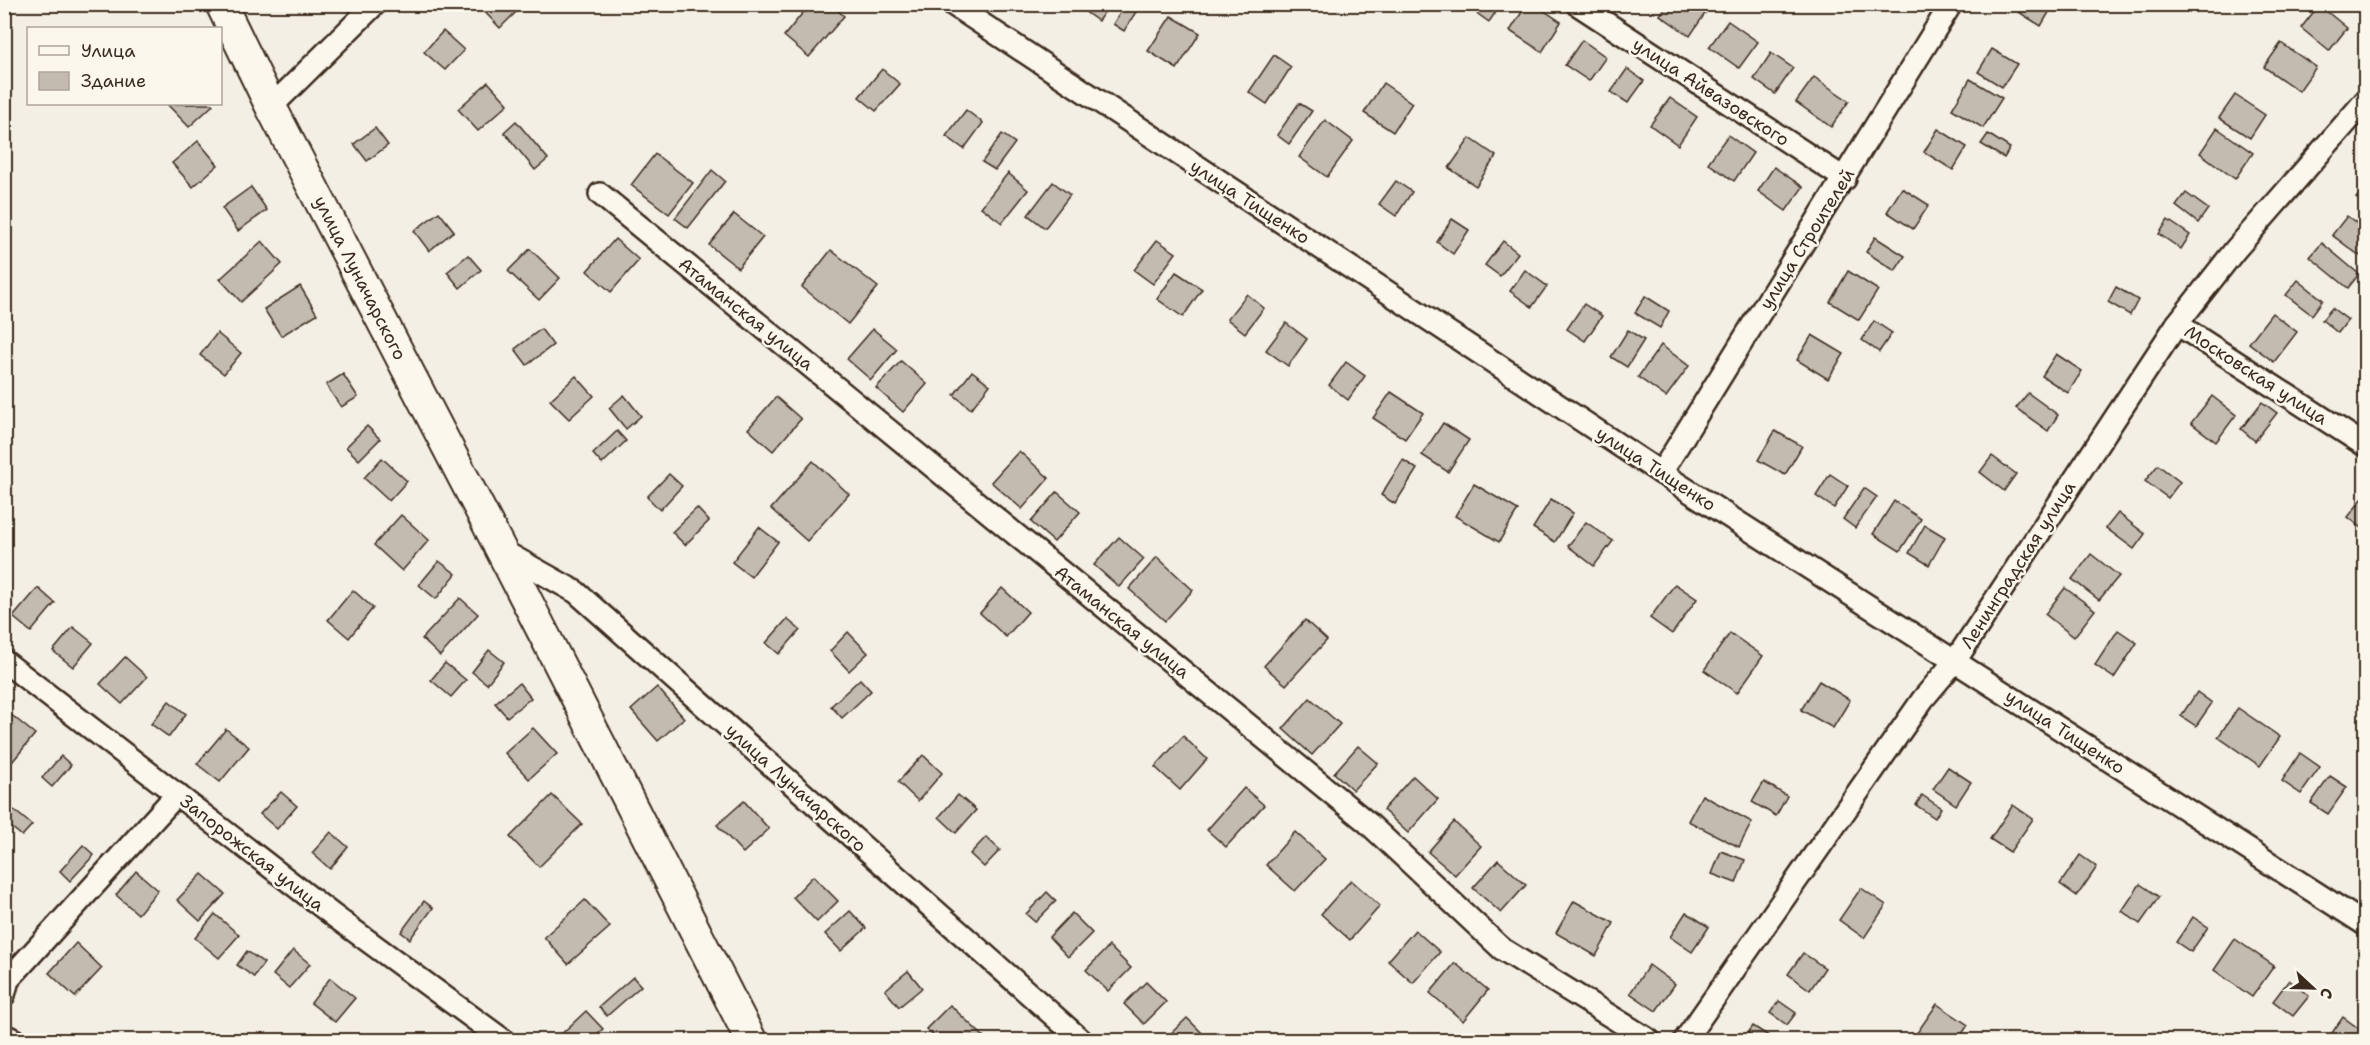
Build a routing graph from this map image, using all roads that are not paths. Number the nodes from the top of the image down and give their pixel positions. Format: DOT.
graph roads {
  1 [pos="221,4"];
  2 [pos="375,4"];
  3 [pos="952,4"];
  4 [pos="1578,4"];
  5 [pos="1951,4"];
  6 [pos="2366,100"];
  7 [pos="271,107"];
  8 [pos="1845,179"];
  9 [pos="600,194"];
  10 [pos="2177,324"];
  11 [pos="2366,446"];
  12 [pos="1661,473"];
  13 [pos="501,550"];
  14 [pos="4,661"];
  15 [pos="1955,661"];
  16 [pos="177,794"];
  17 [pos="2366,925"];
  18 [pos="4,995"];
  19 [pos="4,1035"];
  20 [pos="14,1041"];
  21 [pos="503,1041"];
  22 [pos="751,1041"];
  23 [pos="1081,1041"];
  24 [pos="1649,1041"];
  25 [pos="1685,1041"];
  1 -- 7 [label="main road, улица Луначарского"];
  2 -- 7 [label="street"];
  3 -- 12 [label="street, улица Тищенко"];
  4 -- 8 [label="street, улица Айвазовского"];
  5 -- 8 [label="street, улица Строителей"];
  6 -- 10 [label="street, Ленинградская улица"];
  7 -- 13 [label="main road, улица Луначарского"];
  8 -- 12 [label="street, улица Строителей"];
  9 -- 24 [label="street, Атаманская улица"];
  10 -- 11 [label="street, Московская улица"];
  10 -- 15 [label="street, Ленинградская улица"];
  12 -- 15 [label="street, улица Тищенко"];
  13 -- 22 [label="main road, улица Луначарского"];
  13 -- 23 [label="street, улица Луначарского"];
  14 -- 16 [label="street, Запорожская улица"];
  15 -- 17 [label="street, улица Тищенко"];
  15 -- 25 [label="street, Ленинградская улица"];
  16 -- 18 [label="street"];
  16 -- 21 [label="street, Запорожская улица"];
  19 -- 20 [label="street"];
}
